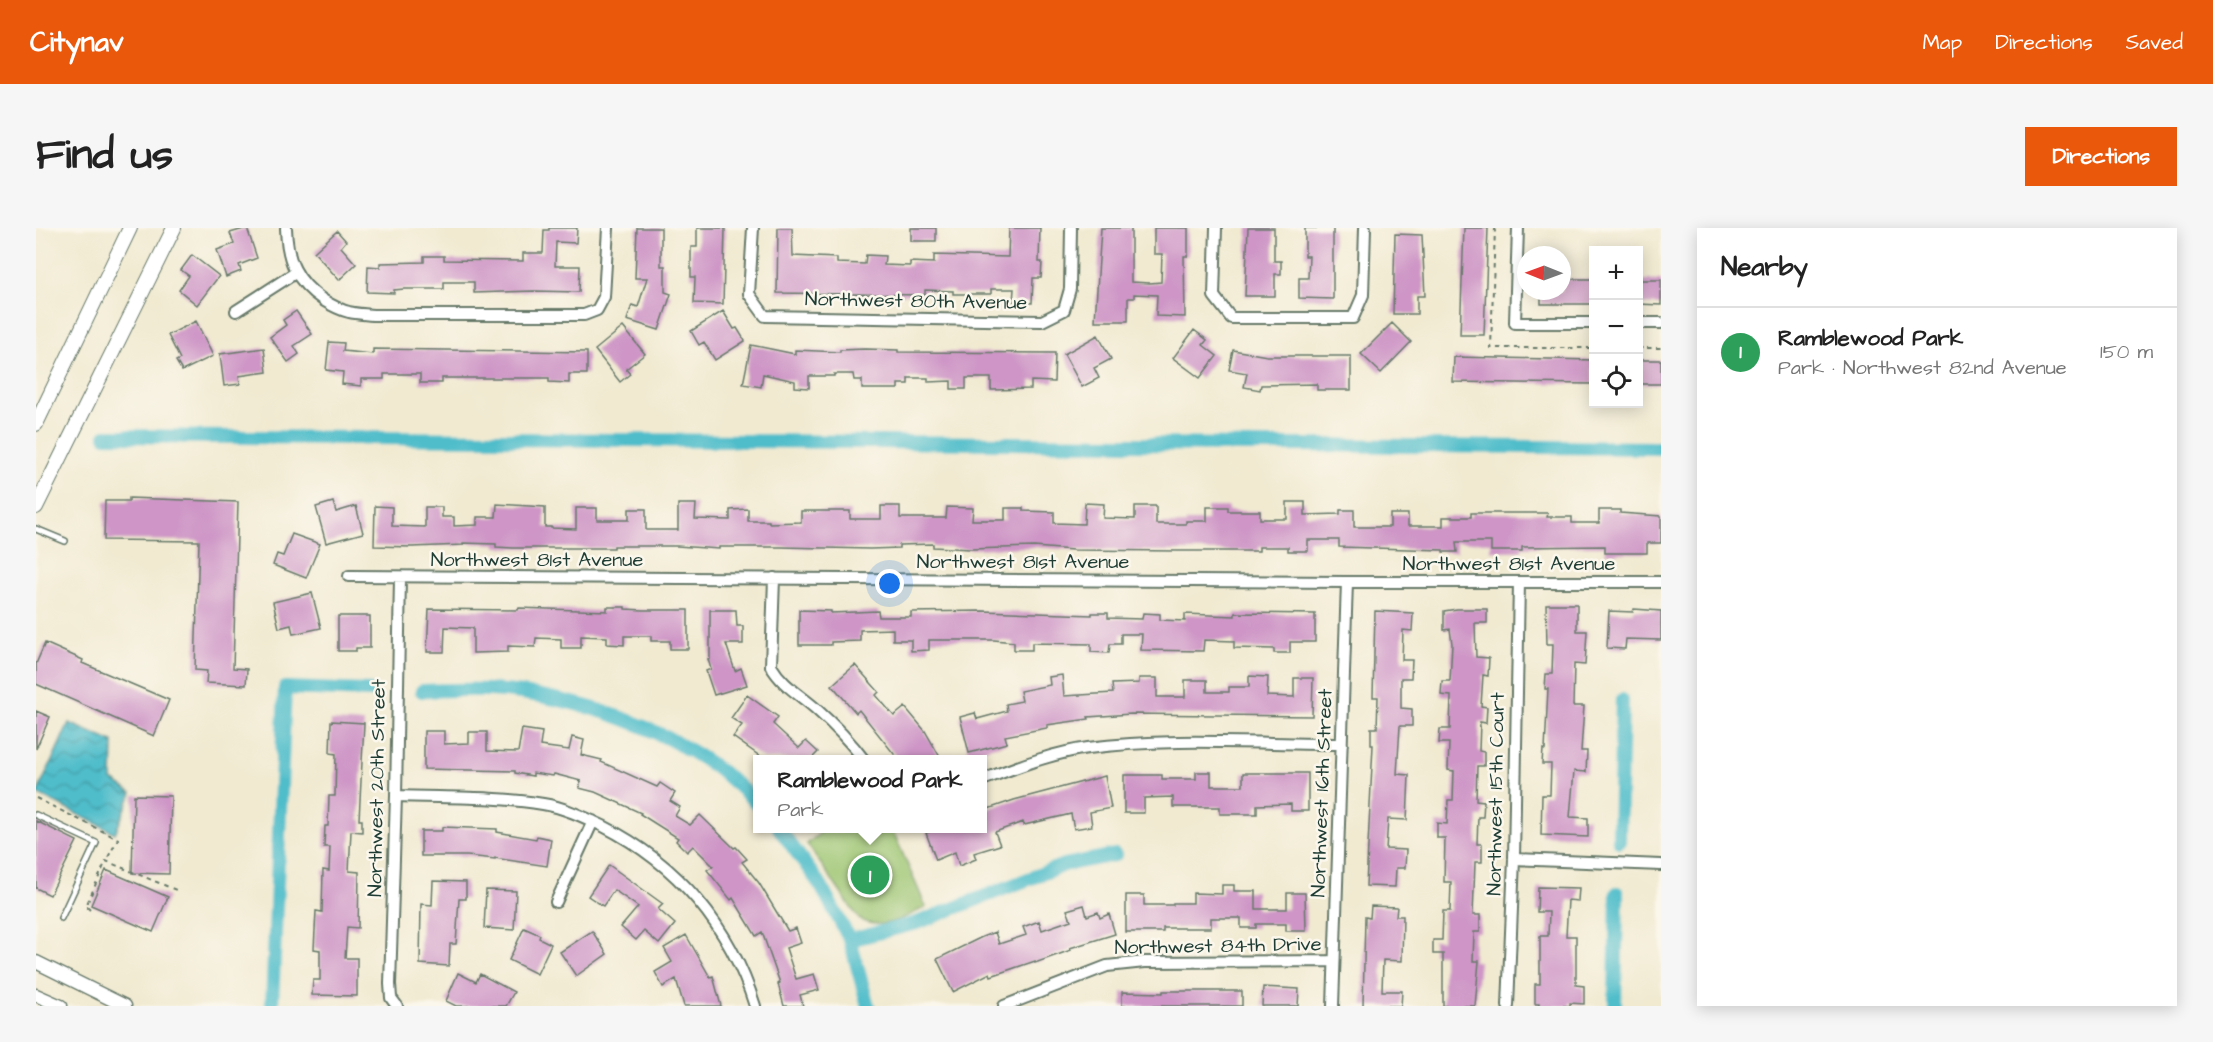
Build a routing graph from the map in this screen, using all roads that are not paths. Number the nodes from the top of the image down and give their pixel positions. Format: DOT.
graph roads {
  1 [pos="130,228"];
  2 [pos="174,228"];
  3 [pos="286,228"];
  4 [pos="608,228"];
  5 [pos="753,228"];
  6 [pos="1071,228"];
  7 [pos="1216,228"];
  8 [pos="1365,228"];
  9 [pos="1518,228"];
  10 [pos="295,273"];
  11 [pos="236,311"];
  12 [pos="1589,323"];
  13 [pos="1643,323"];
  14 [pos="1661,323"];
  15 [pos="36,424"];
  16 [pos="36,507"];
  17 [pos="36,529"];
  18 [pos="65,541"];
  19 [pos="349,576"];
  20 [pos="400,578"];
  21 [pos="774,578"];
  22 [pos="1347,582"];
  23 [pos="1519,582"];
  24 [pos="1661,582"];
  25 [pos="1342,744"];
  26 [pos="861,755"];
  27 [pos="987,778"];
  28 [pos="396,796"];
  29 [pos="36,815"];
  30 [pos="593,822"];
  31 [pos="1514,859"];
  32 [pos="1661,865"];
  33 [pos="556,902"];
  34 [pos="61,918"];
  35 [pos="1334,961"];
  36 [pos="36,962"];
  37 [pos="36,995"];
  38 [pos="394,1002"];
  39 [pos="61,1006"];
  40 [pos="125,1006"];
  41 [pos="755,1006"];
  42 [pos="1004,1006"];
  43 [pos="1333,1006"];
  44 [pos="1508,1006"];
  1 -- 15 [label="main road"];
  2 -- 16 [label="main road"];
  3 -- 10 [label="street"];
  4 -- 10 [label="street"];
  5 -- 6 [label="street, Northwest 80th Avenue"];
  7 -- 8 [label="street"];
  9 -- 12 [label="street"];
  10 -- 11 [label="street"];
  13 -- 14 [label="street"];
  17 -- 18 [label="lane"];
  19 -- 20 [label="street, Northwest 81st Avenue"];
  20 -- 21 [label="street, Northwest 81st Avenue"];
  20 -- 28 [label="street, Northwest 20th Street"];
  21 -- 22 [label="street, Northwest 81st Avenue"];
  21 -- 26 [label="street"];
  22 -- 23 [label="street, Northwest 81st Avenue"];
  22 -- 25 [label="street, Northwest 16th Street"];
  23 -- 24 [label="street, Northwest 81st Avenue"];
  23 -- 31 [label="street, Northwest 15th Court"];
  25 -- 27 [label="street"];
  25 -- 35 [label="street, Northwest 16th Street"];
  28 -- 30 [label="street"];
  28 -- 38 [label="street, Northwest 20th Street"];
  29 -- 34 [label="lane"];
  30 -- 33 [label="street"];
  30 -- 41 [label="street"];
  31 -- 32 [label="street"];
  31 -- 44 [label="street, Northwest 15th Court"];
  35 -- 42 [label="street, Northwest 84th Drive"];
  35 -- 43 [label="street, Northwest 16th Street"];
  36 -- 40 [label="street"];
  37 -- 39 [label="street"];
}
